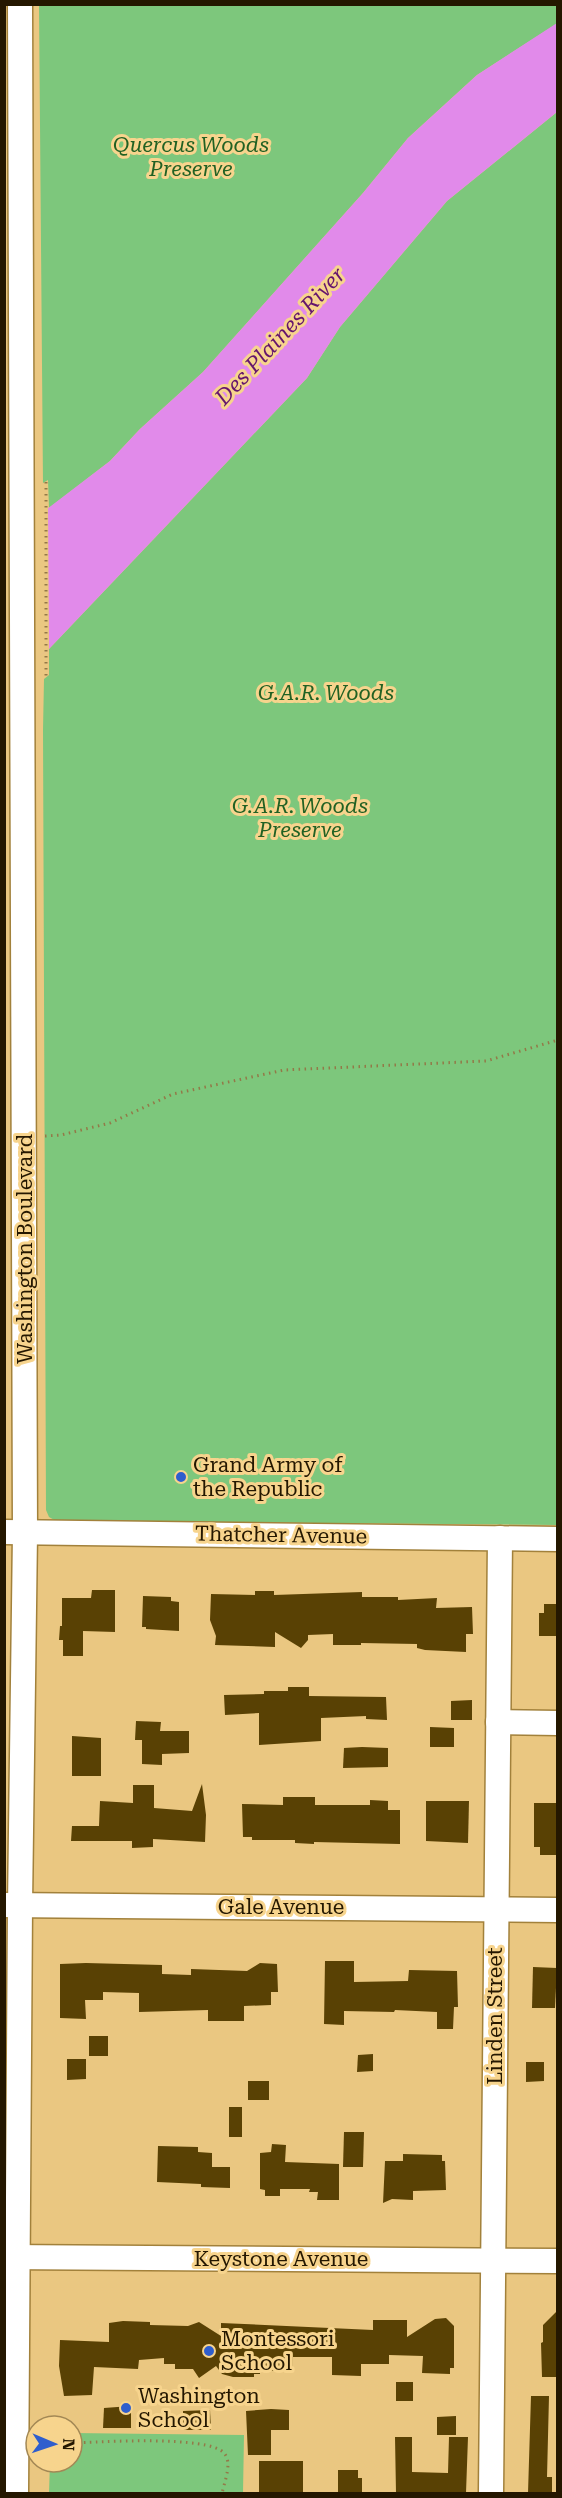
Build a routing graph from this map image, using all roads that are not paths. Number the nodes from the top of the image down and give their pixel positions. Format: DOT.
graph roads {
  1 [pos="20,4"];
  2 [pos="15,1533"];
  3 [pos="500,1538"];
  4 [pos="558,1539"];
  5 [pos="498,1722"];
  6 [pos="558,1723"];
  7 [pos="12,1905"];
  8 [pos="496,1909"];
  9 [pos="558,1910"];
  10 [pos="12,2257"];
  11 [pos="493,2261"];
  12 [pos="558,2261"];
  13 [pos="16,2493"];
  14 [pos="491,2493"];
  1 -- 2 [label="street, Washington Boulevard"];
  2 -- 3 [label="street, Thatcher Avenue"];
  2 -- 7 [label="street, Washington Boulevard"];
  3 -- 4 [label="street, Thatcher Avenue"];
  3 -- 5 [label="street, Linden Street"];
  5 -- 6 [label="street"];
  5 -- 8 [label="street, Linden Street"];
  7 -- 8 [label="street, Gale Avenue"];
  7 -- 10 [label="street, Washington Boulevard"];
  8 -- 9 [label="street, Gale Avenue"];
  8 -- 11 [label="street, Linden Street"];
  10 -- 11 [label="street, Keystone Avenue"];
  10 -- 13 [label="street, Washington Boulevard"];
  11 -- 12 [label="street, Keystone Avenue"];
  11 -- 14 [label="street, Linden Street"];
}
